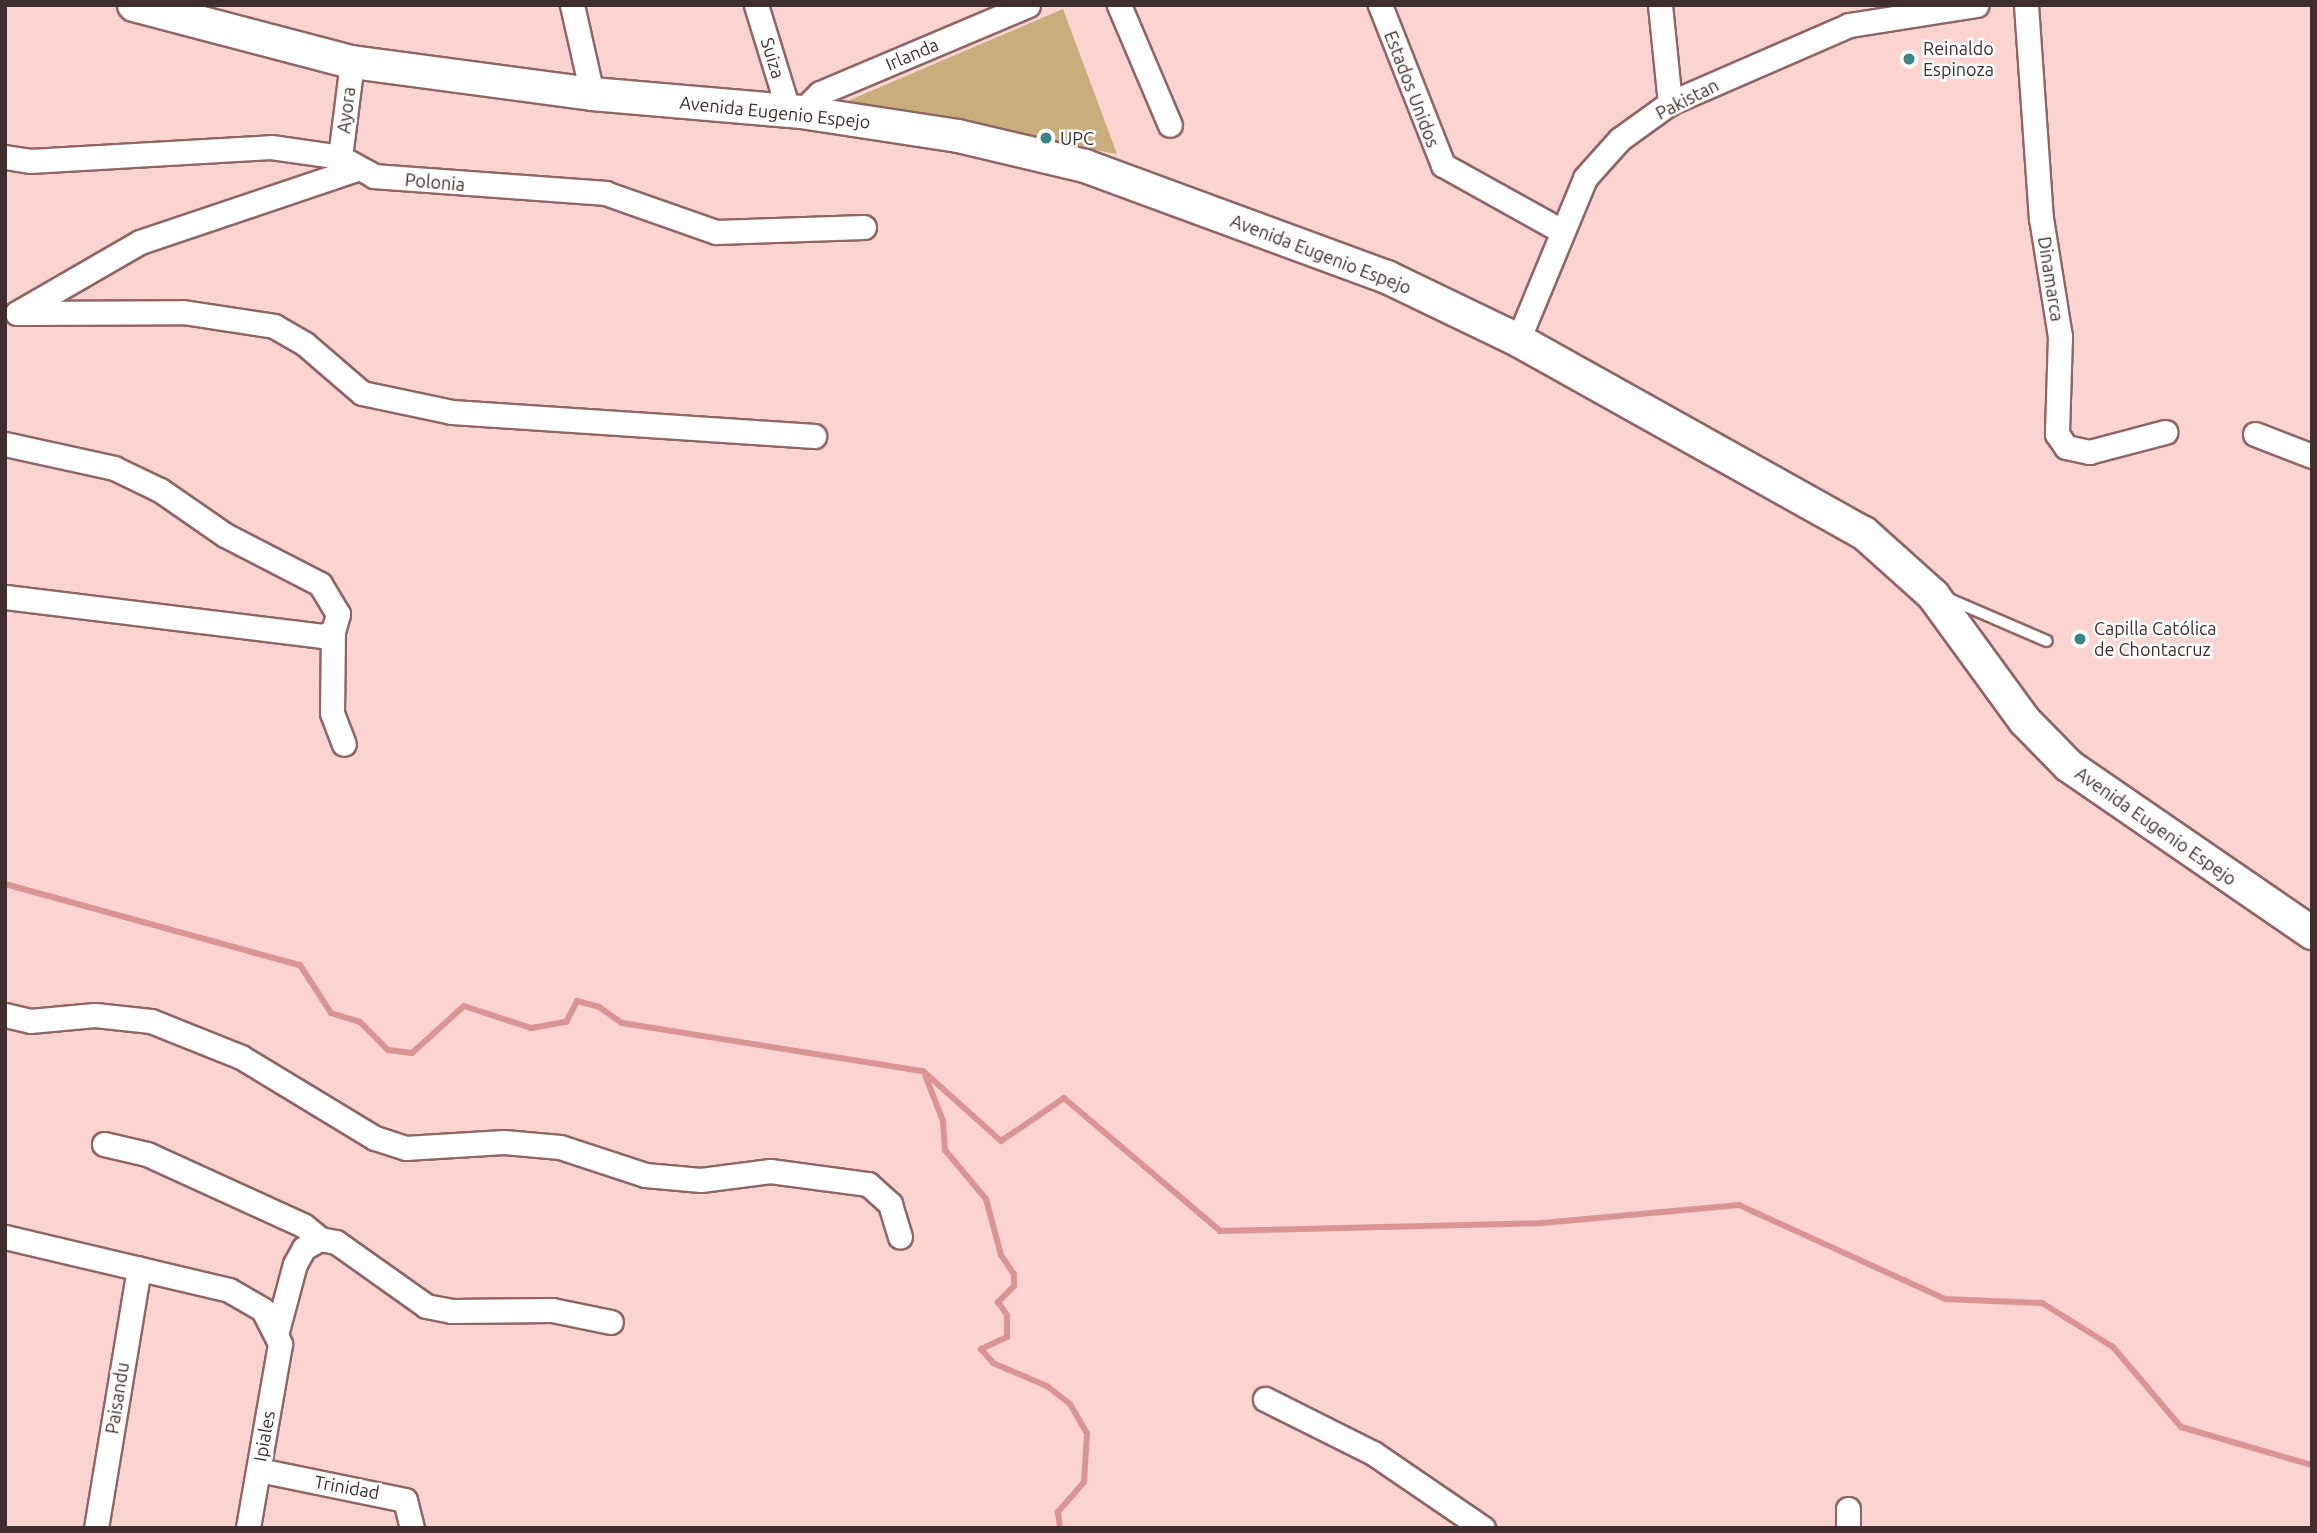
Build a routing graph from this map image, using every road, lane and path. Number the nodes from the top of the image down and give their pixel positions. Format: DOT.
graph roads {
  1 [pos="134,5"];
  2 [pos="572,5"];
  3 [pos="756,5"];
  4 [pos="1028,5"];
  5 [pos="1119,5"];
  6 [pos="1380,5"];
  7 [pos="1660,5"];
  8 [pos="1976,5"];
  9 [pos="2026,5"];
  10 [pos="1847,15"];
  11 [pos="352,62"];
  12 [pos="592,93"];
  13 [pos="1670,103"];
  14 [pos="795,112"];
  15 [pos="1170,125"];
  16 [pos="5,157"];
  17 [pos="349,163"];
  18 [pos="864,227"];
  19 [pos="1560,230"];
  20 [pos="11,313"];
  21 [pos="1518,340"];
  22 [pos="2165,432"];
  23 [pos="2255,434"];
  24 [pos="814,436"];
  25 [pos="5,444"];
  26 [pos="2312,456"];
  27 [pos="1933,595"];
  28 [pos="5,597"];
  29 [pos="333,631"];
  30 [pos="2047,640"];
  31 [pos="344,744"];
  32 [pos="2312,933"];
  33 [pos="5,1015"];
  34 [pos="104,1144"];
  35 [pos="5,1237"];
  36 [pos="900,1237"];
  37 [pos="320,1239"];
  38 [pos="139,1269"];
  39 [pos="611,1322"];
  40 [pos="278,1338"];
  41 [pos="1265,1399"];
  42 [pos="259,1471"];
  43 [pos="96,1528"];
  44 [pos="248,1528"];
  45 [pos="412,1528"];
  46 [pos="1483,1528"];
  1 -- 11 [label="main road, Avenida Eugenio Espejo"];
  2 -- 12 [label="street"];
  3 -- 14 [label="street, Suiza"];
  4 -- 14 [label="street, Irlanda"];
  5 -- 15 [label="street"];
  6 -- 19 [label="street, Estados Unidos"];
  7 -- 13 [label="street"];
  8 -- 10 [label="street, Pakistan"];
  9 -- 22 [label="street, Dinamarca"];
  10 -- 13 [label="street, Pakistan"];
  11 -- 12 [label="main road, Avenida Eugenio Espejo"];
  11 -- 17 [label="street, Ayora"];
  12 -- 14 [label="main road, Avenida Eugenio Espejo"];
  13 -- 19 [label="street, Pakistan"];
  14 -- 21 [label="main road, Avenida Eugenio Espejo"];
  16 -- 17 [label="street, Polonia"];
  17 -- 18 [label="street, Polonia"];
  17 -- 20 [label="street"];
  19 -- 21 [label="street, Pakistan"];
  20 -- 24 [label="street"];
  21 -- 27 [label="main road, Avenida Eugenio Espejo"];
  23 -- 26 [label="street"];
  25 -- 29 [label="street"];
  27 -- 30 [label="lane"];
  27 -- 32 [label="main road, Avenida Eugenio Espejo"];
  28 -- 29 [label="street"];
  29 -- 31 [label="street"];
  33 -- 36 [label="street"];
  34 -- 37 [label="street"];
  35 -- 38 [label="street"];
  37 -- 39 [label="street"];
  37 -- 40 [label="street, Ipiales"];
  38 -- 40 [label="street"];
  38 -- 43 [label="street, Paisandu"];
  40 -- 42 [label="street, Ipiales"];
  41 -- 46 [label="street"];
  42 -- 44 [label="street, Ipiales"];
  42 -- 45 [label="street, Trinidad"];
}
